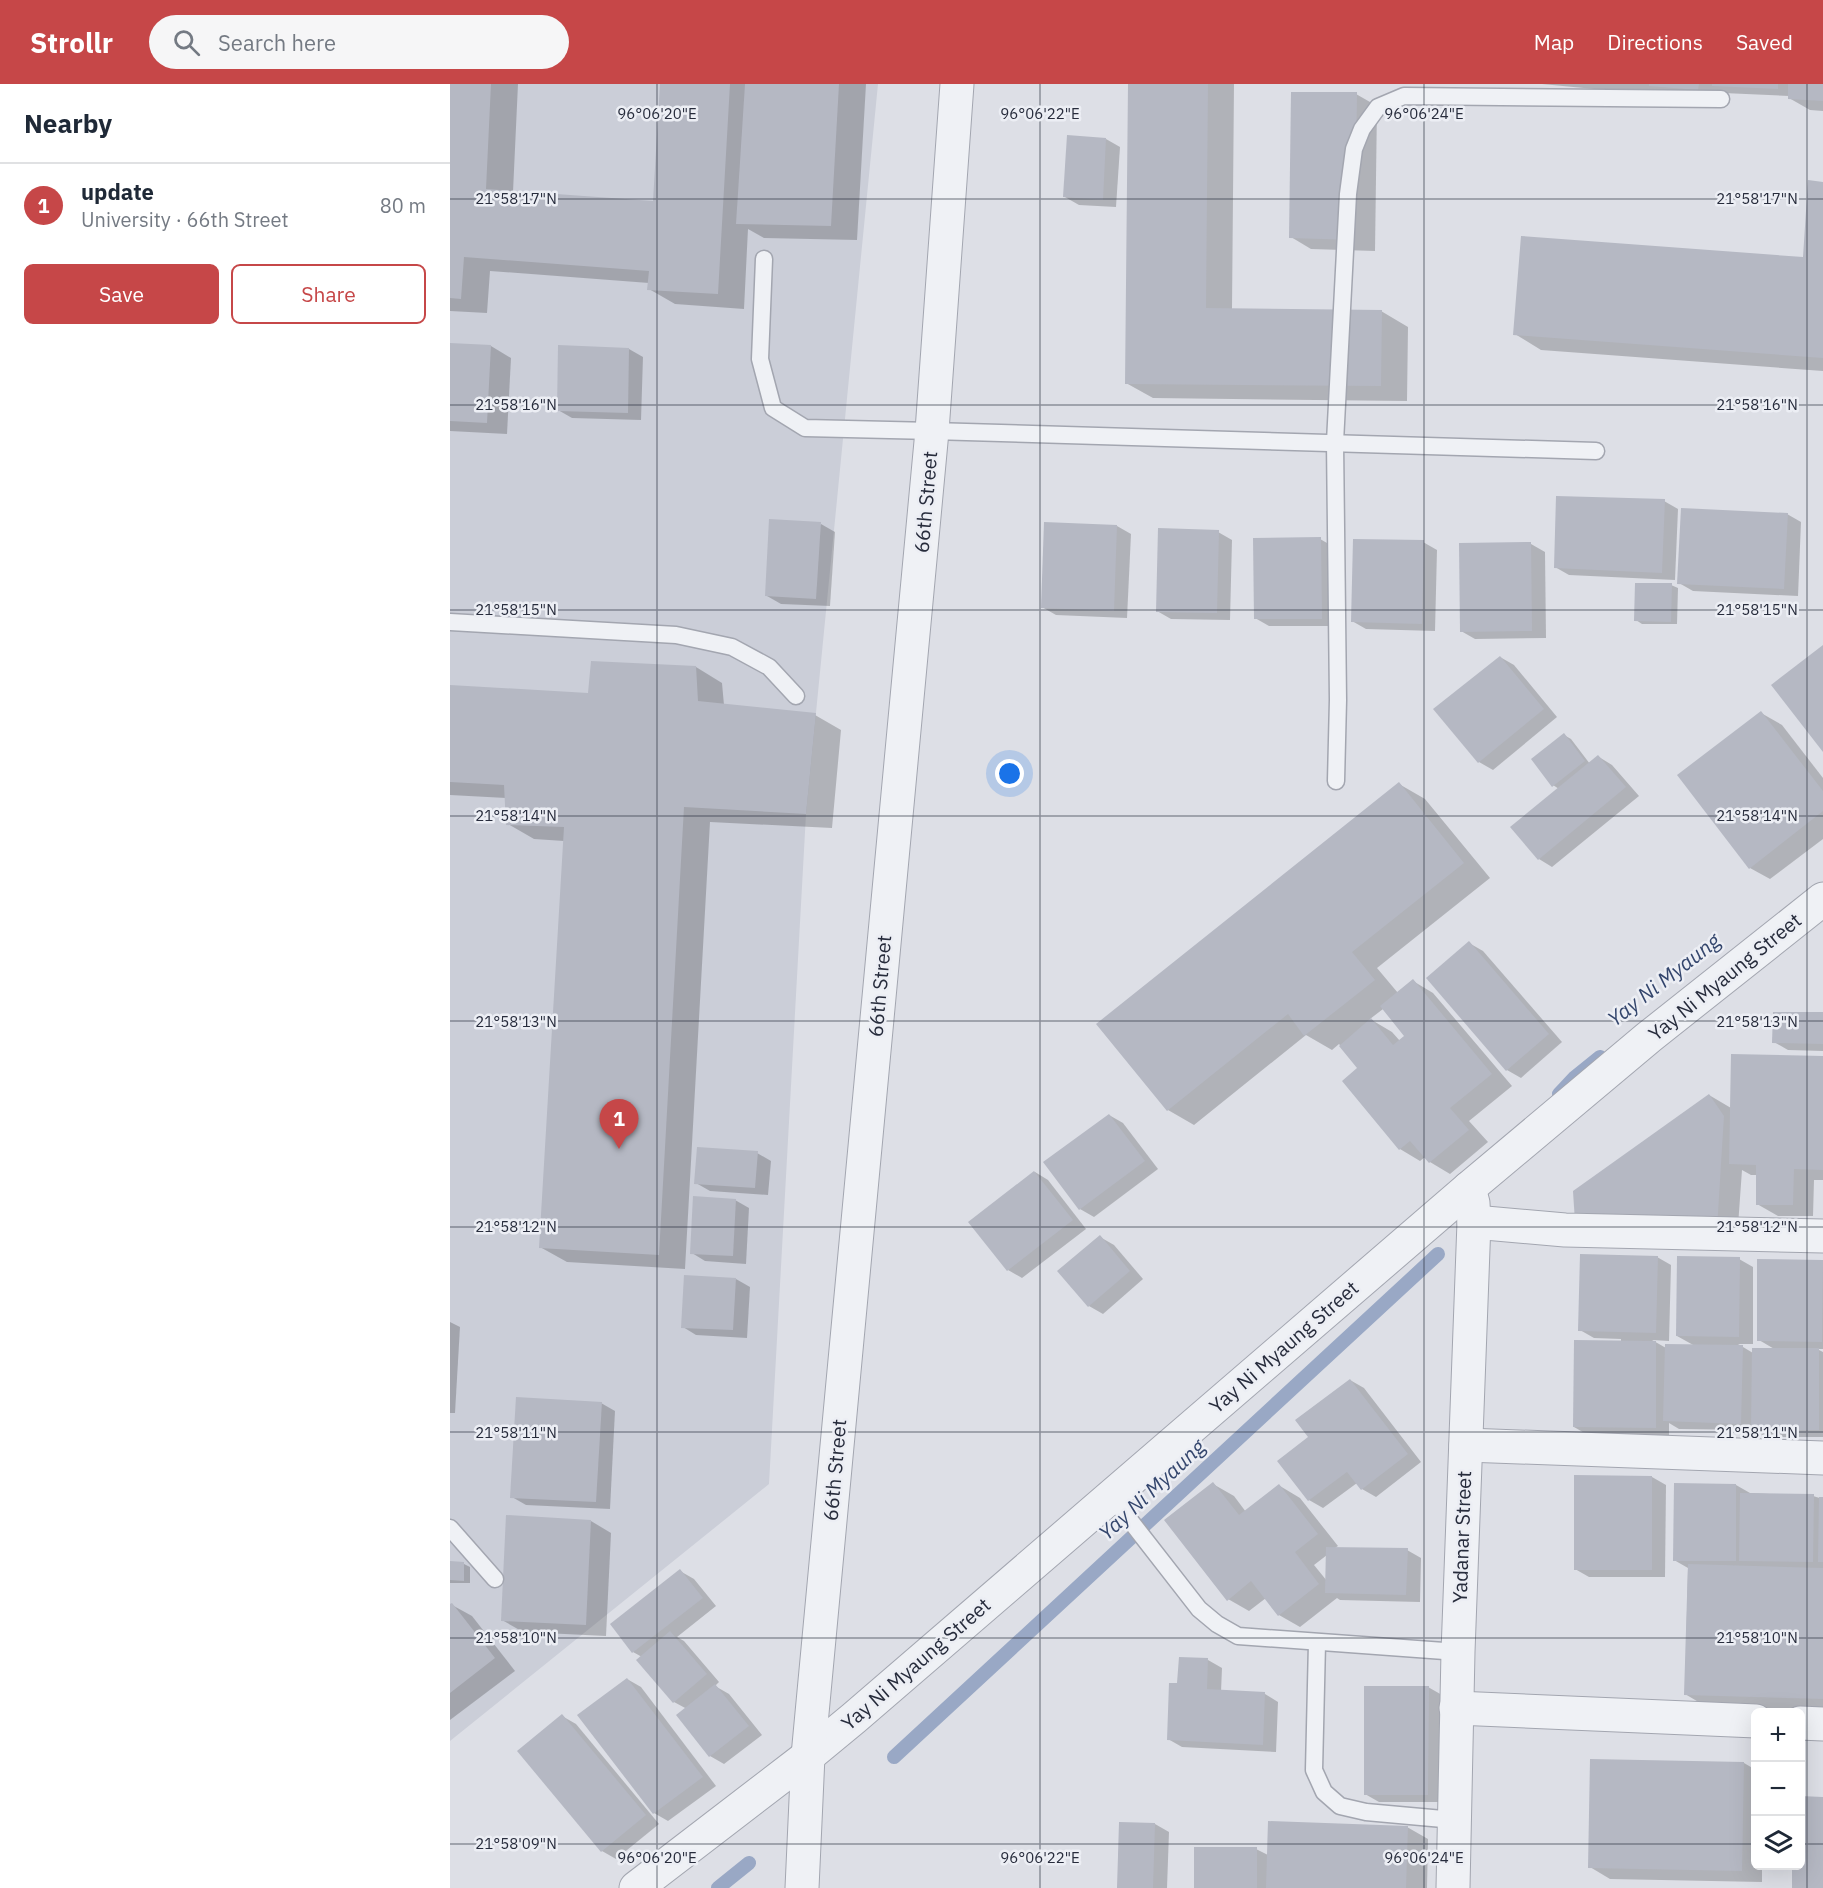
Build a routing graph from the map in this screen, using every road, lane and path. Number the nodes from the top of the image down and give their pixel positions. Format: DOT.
graph roads {
  1 [pos="957,84"];
  2 [pos="1721,99"];
  3 [pos="764,259"];
  4 [pos="932,430"];
  5 [pos="1335,442"];
  6 [pos="1596,451"];
  7 [pos="450,622"];
  8 [pos="796,696"];
  9 [pos="1336,781"];
  10 [pos="1823,899"];
  11 [pos="1469,1188"];
  12 [pos="1474,1222"];
  13 [pos="1823,1236"];
  14 [pos="1466,1445"];
  15 [pos="1823,1458"];
  16 [pos="1111,1496"];
  17 [pos="450,1528"];
  18 [pos="495,1579"];
  19 [pos="1317,1643"];
  20 [pos="1458,1652"];
  21 [pos="1456,1708"];
  22 [pos="1751,1721"];
  23 [pos="1805,1724"];
  24 [pos="1823,1724"];
  25 [pos="808,1756"];
  26 [pos="1454,1820"];
  27 [pos="636,1888"];
  28 [pos="802,1888"];
  29 [pos="1453,1888"];
  1 -- 4 [label="street, 66th Street"];
  2 -- 5 [label="lane"];
  3 -- 4 [label="lane"];
  4 -- 5 [label="lane"];
  4 -- 25 [label="street, 66th Street"];
  5 -- 6 [label="lane"];
  5 -- 9 [label="lane"];
  7 -- 8 [label="lane"];
  10 -- 11 [label="street, Yay Ni Myaung Street"];
  11 -- 12 [label="street, Yadanar Street"];
  11 -- 16 [label="street, Yay Ni Myaung Street"];
  12 -- 13 [label="street"];
  12 -- 14 [label="street, Yadanar Street"];
  14 -- 15 [label="street"];
  14 -- 20 [label="street, Yadanar Street"];
  16 -- 19 [label="lane"];
  16 -- 25 [label="street, Yay Ni Myaung Street"];
  17 -- 18 [label="lane"];
  19 -- 20 [label="lane"];
  19 -- 26 [label="lane"];
  20 -- 21 [label="street, Yadanar Street"];
  21 -- 22 [label="street"];
  21 -- 26 [label="street, Yadanar Street"];
  23 -- 24 [label="street"];
  25 -- 27 [label="street, Yay Ni Myaung Street"];
  25 -- 28 [label="street, 66th Street"];
  26 -- 29 [label="street, Yadanar Street"];
}
